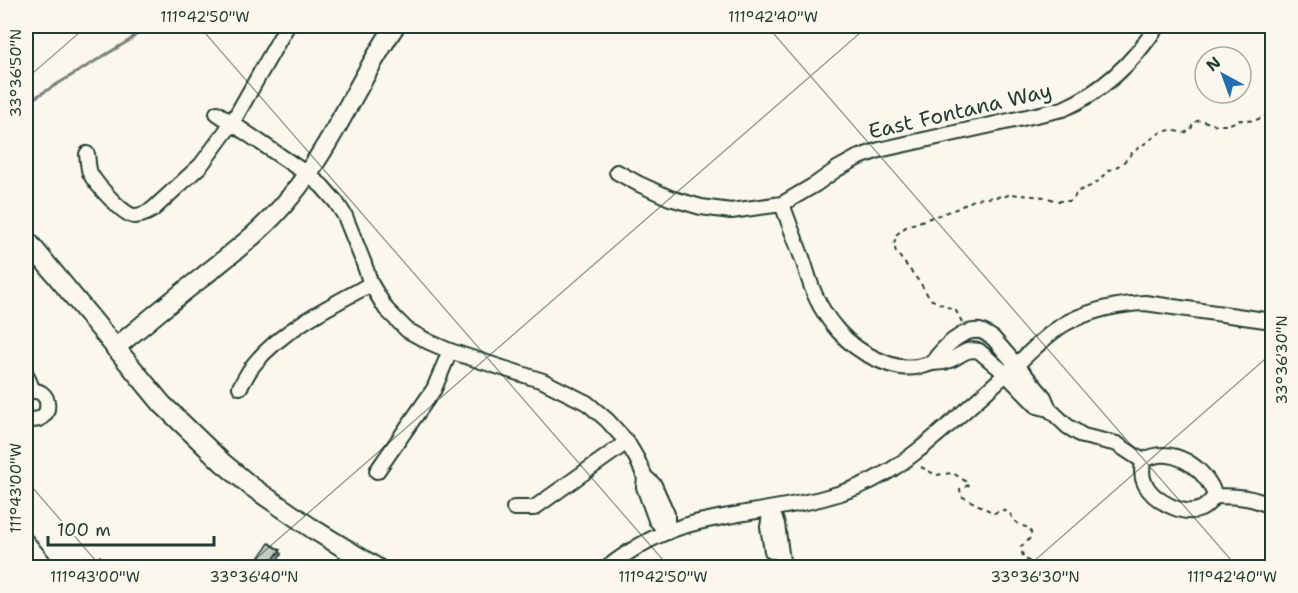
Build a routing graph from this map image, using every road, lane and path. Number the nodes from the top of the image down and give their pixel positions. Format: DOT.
graph roads {
  1 [pos="287,26"];
  2 [pos="395,26"];
  3 [pos="1157,26"];
  4 [pos="1272,35"];
  5 [pos="1272,41"];
  6 [pos="1272,110"];
  7 [pos="217,114"];
  8 [pos="232,123"];
  9 [pos="87,154"];
  10 [pos="617,172"];
  11 [pos="307,174"];
  12 [pos="782,204"];
  13 [pos="26,239"];
  14 [pos="371,284"];
  15 [pos="1272,321"];
  16 [pos="969,332"];
  17 [pos="115,348"];
  18 [pos="973,349"];
  19 [pos="450,351"];
  20 [pos="932,363"];
  21 [pos="1010,370"];
  22 [pos="26,374"];
  23 [pos="240,387"];
  24 [pos="29,392"];
  25 [pos="26,418"];
  26 [pos="627,442"];
  27 [pos="1143,461"];
  28 [pos="921,467"];
  29 [pos="376,471"];
  30 [pos="1215,496"];
  31 [pos="1272,507"];
  32 [pos="514,508"];
  33 [pos="771,508"];
  34 [pos="667,532"];
  35 [pos="26,541"];
  36 [pos="48,567"];
  37 [pos="377,567"];
  38 [pos="607,567"];
  39 [pos="775,567"];
  40 [pos="783,567"];
  41 [pos="1045,567"];
  1 -- 8 [label="street"];
  2 -- 11 [label="main road"];
  3 -- 12 [label="street, East Fontana Way"];
  4 -- 5 [label="path"];
  6 -- 16 [label="path"];
  7 -- 8 [label="street"];
  8 -- 9 [label="street"];
  8 -- 11 [label="street"];
  10 -- 12 [label="street, East Fontana Way"];
  11 -- 14 [label="street"];
  11 -- 17 [label="main road"];
  12 -- 20 [label="street"];
  13 -- 17 [label="main road"];
  14 -- 19 [label="street"];
  14 -- 23 [label="street"];
  15 -- 21 [label="street"];
  16 -- 18 [label="street"];
  16 -- 20 [label="street"];
  16 -- 21 [label="street"];
  17 -- 37 [label="main road"];
  18 -- 20 [label="street"];
  18 -- 21 [label="street"];
  19 -- 26 [label="street"];
  19 -- 29 [label="street"];
  21 -- 27 [label="street"];
  21 -- 33 [label="street"];
  22 -- 24 [label="street"];
  24 -- 25 [label="street"];
  26 -- 32 [label="street"];
  26 -- 34 [label="street"];
  27 -- 30 [label="street"];
  27 -- 30 [label="street"];
  28 -- 41 [label="path"];
  30 -- 31 [label="street"];
  33 -- 34 [label="street"];
  33 -- 39 [label="street"];
  33 -- 40 [label="street"];
  34 -- 38 [label="street"];
  35 -- 36 [label="street"];
}
